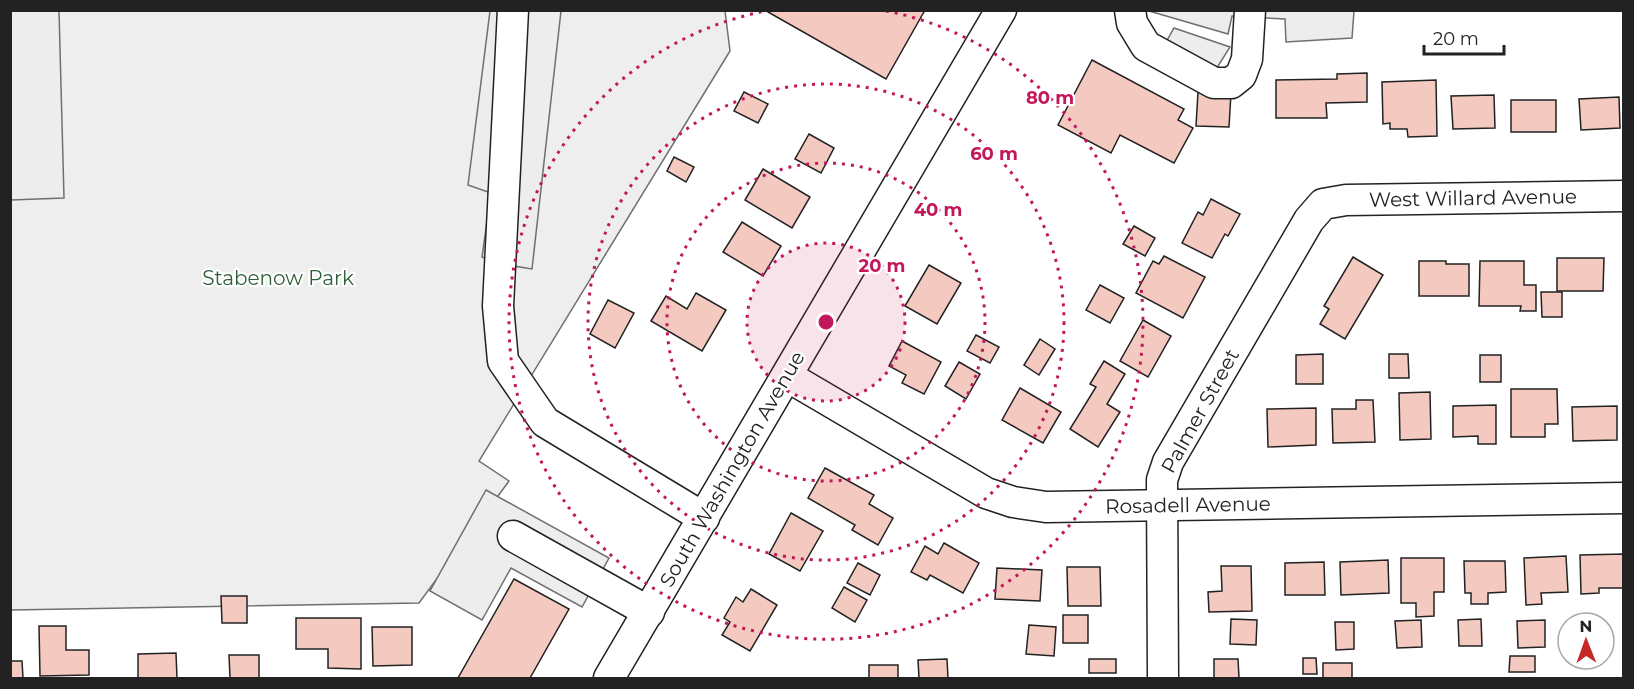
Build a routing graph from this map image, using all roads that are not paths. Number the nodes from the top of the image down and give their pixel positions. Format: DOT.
graph roads {
  1 [pos="513,10"];
  2 [pos="1001,10"];
  3 [pos="1130,10"];
  4 [pos="1250,10"];
  5 [pos="1623,196"];
  6 [pos="1323,204"];
  7 [pos="787,376"];
  8 [pos="1623,498"];
  9 [pos="1162,505"];
  10 [pos="704,518"];
  11 [pos="513,536"];
  12 [pos="649,612"];
  13 [pos="609,678"];
  14 [pos="1163,678"];
  1 -- 10 [label="street"];
  2 -- 7 [label="street, South Washington Avenue"];
  3 -- 4 [label="street"];
  5 -- 6 [label="street, West Willard Avenue"];
  6 -- 9 [label="street, Palmer Street"];
  7 -- 9 [label="street, Rosadell Avenue"];
  7 -- 10 [label="street, South Washington Avenue"];
  8 -- 9 [label="street, Rosadell Avenue"];
  9 -- 14 [label="street, Palmer Street"];
  10 -- 12 [label="street, South Washington Avenue"];
  11 -- 12 [label="street"];
  12 -- 13 [label="street, South Washington Avenue"];
}
